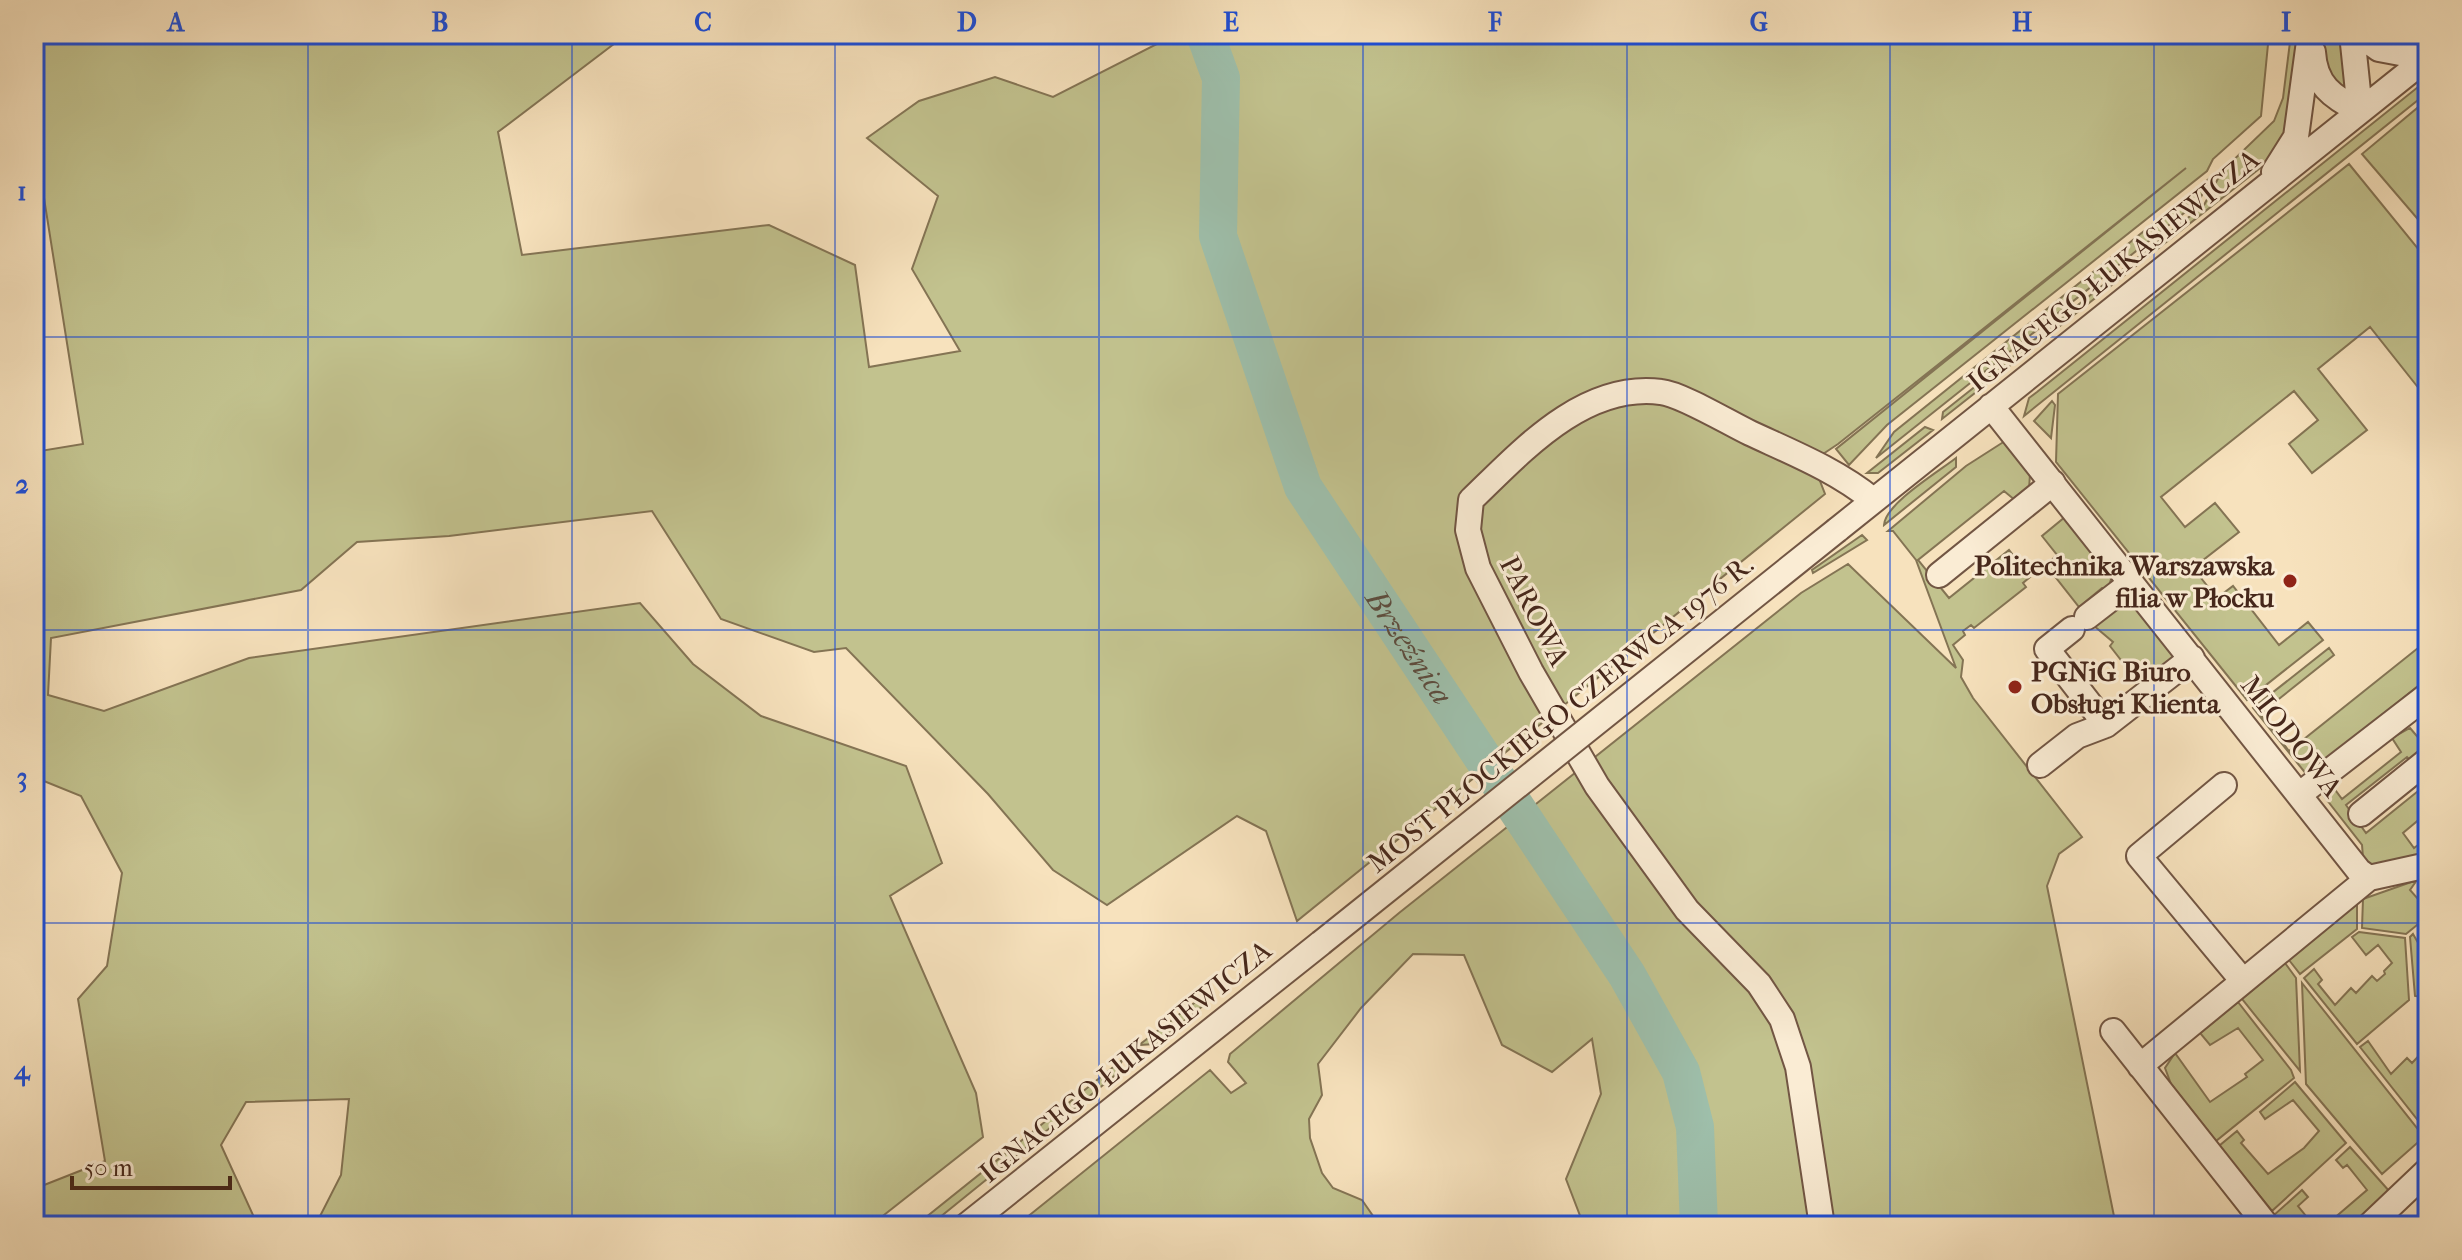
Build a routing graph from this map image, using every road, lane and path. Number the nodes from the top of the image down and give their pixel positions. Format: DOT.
graph roads {
  1 [pos="2312,34"];
  2 [pos="2355,34"];
  3 [pos="2428,58"];
  4 [pos="2360,111"];
  5 [pos="2265,187"];
  6 [pos="1991,406"];
  7 [pos="2053,483"];
  8 [pos="1873,500"];
  9 [pos="1837,530"];
  10 [pos="1939,575"];
  11 [pos="2131,583"];
  12 [pos="2192,658"];
  13 [pos="2428,695"];
  14 [pos="2106,725"];
  15 [pos="2428,760"];
  16 [pos="2040,765"];
  17 [pos="2224,785"];
  18 [pos="2300,794"];
  19 [pos="2361,814"];
  20 [pos="2428,865"];
  21 [pos="2369,878"];
  22 [pos="1321,943"];
  23 [pos="2243,981"];
  24 [pos="2113,1031"];
  25 [pos="2140,1066"];
  26 [pos="2428,1170"];
  27 [pos="966,1226"];
  28 [pos="1822,1226"];
  29 [pos="2267,1226"];
  30 [pos="2369,1226"];
  1 -- 4 [label="street"];
  1 -- 5 [label="street"];
  2 -- 3 [label="street"];
  2 -- 4 [label="street"];
  3 -- 4 [label="street, IGNACEGO ŁUKASIEWICZA"];
  4 -- 5 [label="street, IGNACEGO ŁUKASIEWICZA"];
  5 -- 6 [label="street, IGNACEGO ŁUKASIEWICZA"];
  6 -- 7 [label="street, MIODOWA"];
  6 -- 8 [label="street, IGNACEGO ŁUKASIEWICZA"];
  7 -- 10 [label="street"];
  7 -- 11 [label="street, MIODOWA"];
  8 -- 9 [label="street, IGNACEGO ŁUKASIEWICZA"];
  8 -- 28 [label="street, PAROWA"];
  9 -- 22 [label="street, MOST PŁOCKIEGO CZERWCA 1976 R., bridge"];
  11 -- 12 [label="street, MIODOWA"];
  11 -- 14 [label="street"];
  12 -- 14 [label="street"];
  12 -- 18 [label="street, MIODOWA"];
  13 -- 18 [label="street"];
  14 -- 16 [label="street"];
  15 -- 19 [label="street"];
  17 -- 23 [label="street"];
  18 -- 21 [label="street, MIODOWA"];
  20 -- 21 [label="street"];
  21 -- 23 [label="street"];
  22 -- 27 [label="street, IGNACEGO ŁUKASIEWICZA"];
  23 -- 25 [label="street"];
  24 -- 25 [label="street"];
  25 -- 29 [label="street"];
  26 -- 30 [label="street"];
}
